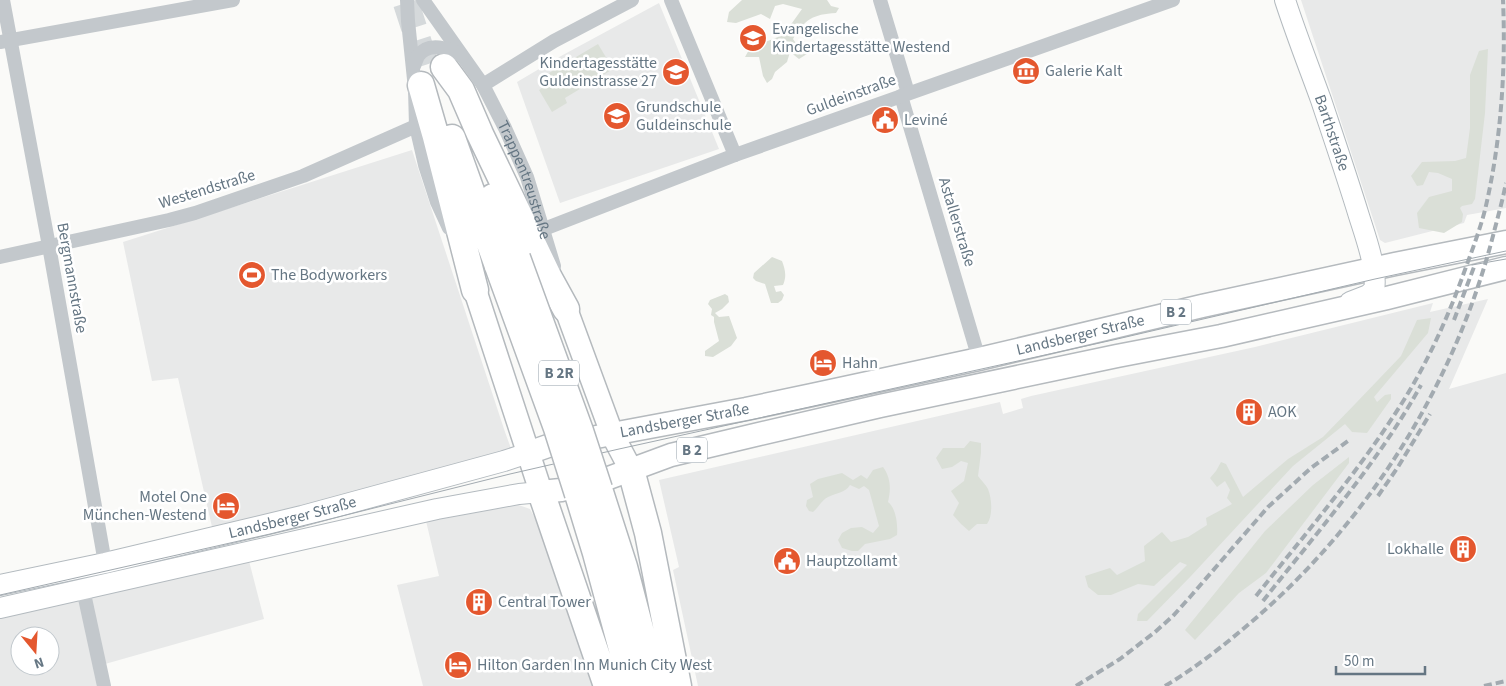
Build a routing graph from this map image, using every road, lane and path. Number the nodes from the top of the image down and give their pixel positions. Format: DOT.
graph roads {
  1 [pos="2,0"];
  2 [pos="233,0"];
  3 [pos="407,0"];
  4 [pos="632,0"];
  5 [pos="671,0"];
  6 [pos="880,0"];
  7 [pos="1173,0"];
  8 [pos="1285,0"];
  9 [pos="427,5"];
  10 [pos="408,21"];
  11 [pos="5,41"];
  12 [pos="434,70"];
  13 [pos="483,85"];
  14 [pos="904,95"];
  15 [pos="416,126"];
  16 [pos="735,155"];
  17 [pos="544,229"];
  18 [pos="1506,242"];
  19 [pos="49,246"];
  20 [pos="0,257"];
  21 [pos="508,262"];
  22 [pos="1506,268"];
  23 [pos="1373,269"];
  24 [pos="475,290"];
  25 [pos="566,309"];
  26 [pos="1325,312"];
  27 [pos="979,359"];
  28 [pos="612,434"];
  29 [pos="528,453"];
  30 [pos="631,470"];
  31 [pos="541,492"];
  32 [pos="105,563"];
  33 [pos="0,585"];
  34 [pos="83,589"];
  35 [pos="0,608"];
  36 [pos="669,682"];
  37 [pos="623,684"];
  38 [pos="104,686"];
  1 -- 11 [label="street, Bergmannstraße"];
  2 -- 11 [label="street"];
  3 -- 10 [label="street, Trappentreustraße"];
  4 -- 13 [label="street"];
  5 -- 16 [label="street"];
  6 -- 14 [label="street, Astallerstraße"];
  7 -- 14 [label="street, Guldeinstraße"];
  8 -- 23 [label="main road, Barthstraße"];
  9 -- 10 [label="street, Trappentreustraße"];
  9 -- 12 [label="street, Trappentreustraße"];
  10 -- 12 [label="street, Trappentreustraße"];
  11 -- 19 [label="street, Bergmannstraße"];
  12 -- 13 [label="street, Trappentreustraße"];
  12 -- 15 [label="street, Trappentreustraße"];
  12 -- 21 [label="highway, Trappentreustraße / B 2R"];
  12 -- 24 [label="highway"];
  12 -- 25 [label="highway"];
  13 -- 17 [label="street, Trappentreustraße"];
  14 -- 16 [label="street, Guldeinstraße"];
  14 -- 27 [label="street, Astallerstraße"];
  15 -- 19 [label="street, Westendstraße"];
  15 -- 24 [label="street, Trappentreustraße"];
  16 -- 17 [label="street, Guldeinstraße"];
  17 -- 25 [label="street, Trappentreustraße"];
  18 -- 23 [label="main road, Landsberger Straße / B 2"];
  19 -- 20 [label="street, Westendstraße"];
  19 -- 32 [label="street, Bergmannstraße"];
  21 -- 36 [label="highway, B 2R, bridge"];
  21 -- 37 [label="highway, B 2R, bridge"];
  22 -- 26 [label="main road, Landsberger Straße / B 2"];
  23 -- 26 [label="main road, Landsberger Straße"];
  23 -- 27 [label="main road, Landsberger Straße / B 2"];
  24 -- 29 [label="main road"];
  25 -- 28 [label="main road"];
  26 -- 30 [label="main road, Landsberger Straße / B 2"];
  27 -- 28 [label="main road, Landsberger Straße / B 2"];
  28 -- 29 [label="main road, Landsberger Straße"];
  28 -- 30 [label="main road"];
  29 -- 31 [label="main road"];
  29 -- 32 [label="main road, Landsberger Straße"];
  30 -- 31 [label="main road, Landsberger Straße / B 2"];
  30 -- 36 [label="highway"];
  31 -- 34 [label="main road, Landsberger Straße"];
  31 -- 37 [label="highway"];
  32 -- 33 [label="main road, Landsberger Straße"];
  34 -- 35 [label="main road, Landsberger Straße"];
  34 -- 38 [label="street"];
}
